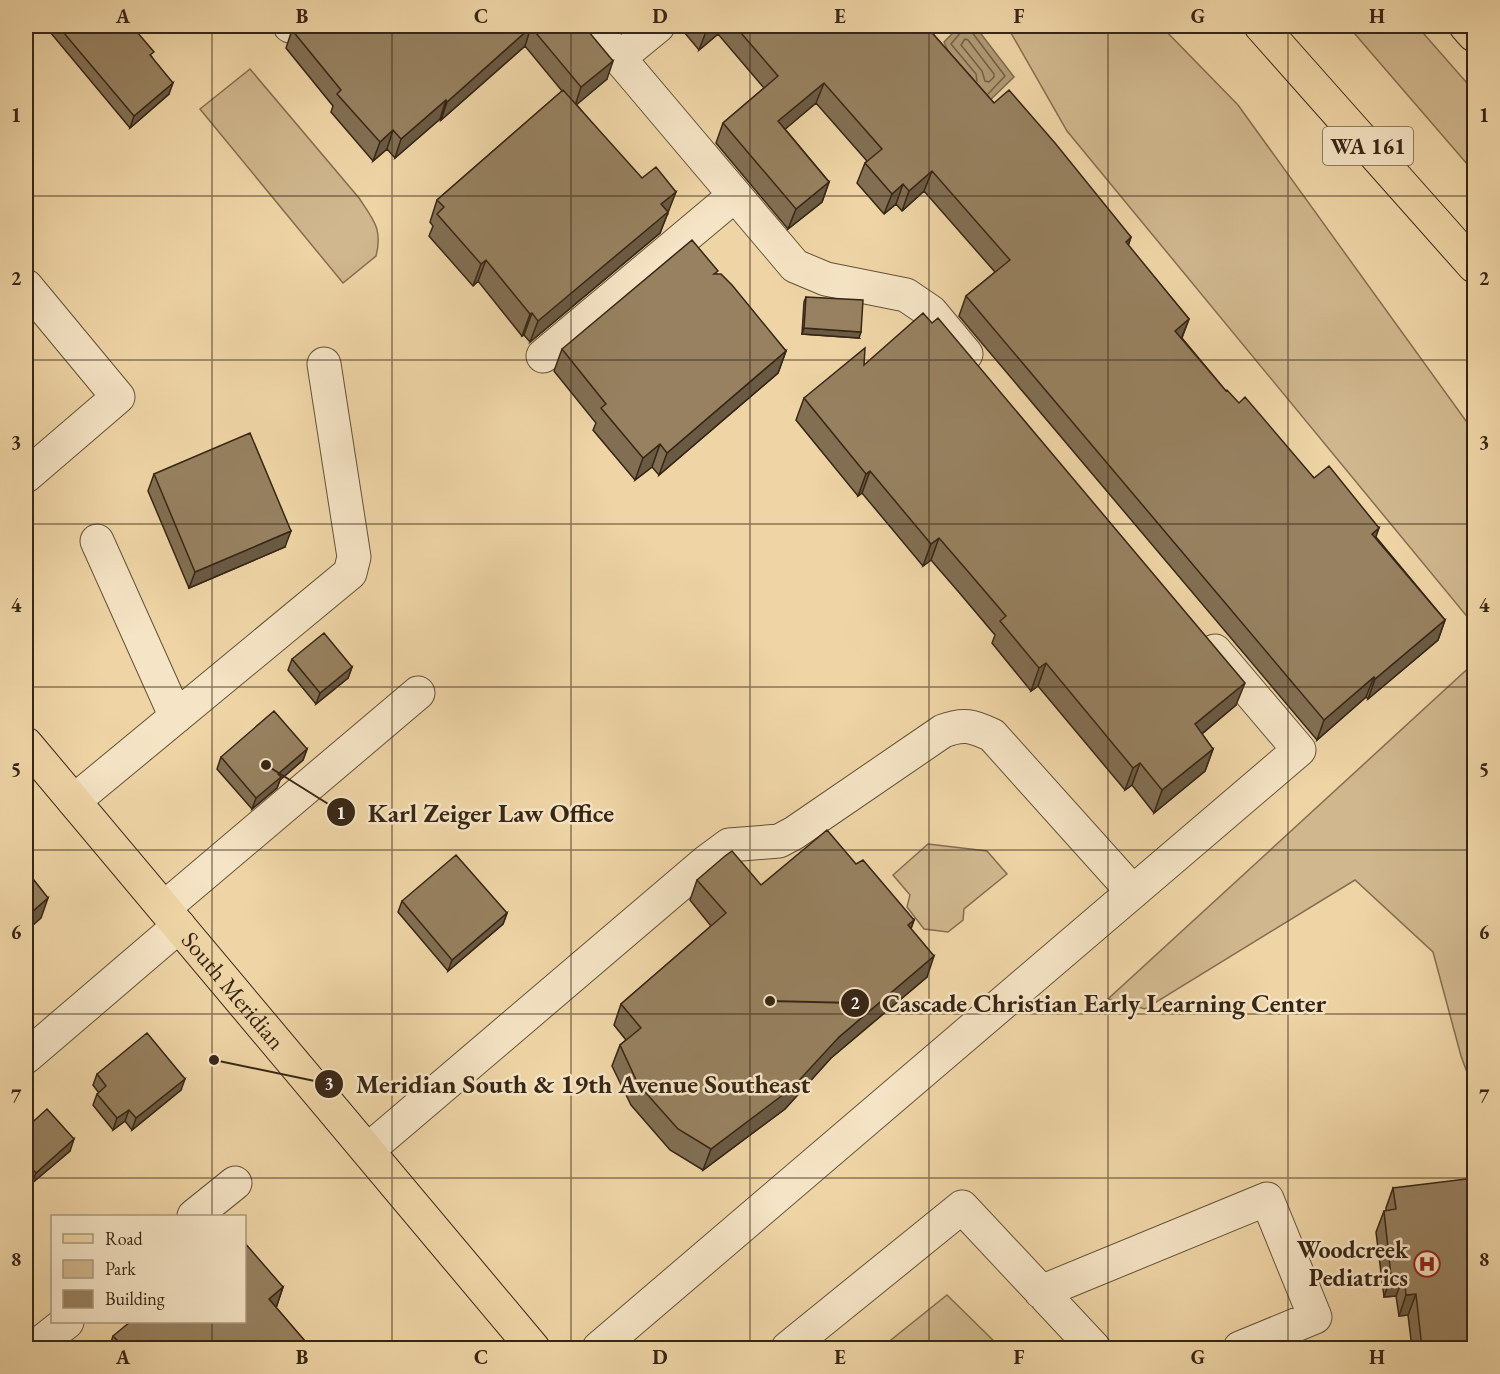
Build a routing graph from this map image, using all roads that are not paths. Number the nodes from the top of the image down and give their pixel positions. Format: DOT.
graph roads {
  1 [pos="592,26"];
  2 [pos="658,26"];
  3 [pos="1261,26"];
  4 [pos="1466,26"];
  5 [pos="1474,35"];
  6 [pos="619,58"];
  7 [pos="735,195"];
  8 [pos="1474,266"];
  9 [pos="26,286"];
  10 [pos="543,356"];
  11 [pos="324,364"];
  12 [pos="985,376"];
  13 [pos="26,476"];
  14 [pos="97,541"];
  15 [pos="1199,632"];
  16 [pos="418,693"];
  17 [pos="176,717"];
  18 [pos="26,744"];
  19 [pos="74,801"];
  20 [pos="1133,892"];
  21 [pos="171,917"];
  22 [pos="26,1057"];
  23 [pos="368,1150"];
  24 [pos="235,1183"];
  25 [pos="195,1215"];
  26 [pos="1041,1292"];
  27 [pos="66,1323"];
  28 [pos="34,1348"];
  29 [pos="533,1348"];
  30 [pos="599,1348"];
  31 [pos="789,1348"];
  32 [pos="1094,1348"];
  33 [pos="1240,1348"];
  1 -- 6 [label="street"];
  2 -- 6 [label="street"];
  3 -- 8 [label="main road, WA 161"];
  4 -- 5 [label="main road"];
  6 -- 7 [label="street"];
  7 -- 10 [label="street"];
  7 -- 12 [label="street"];
  9 -- 13 [label="street"];
  11 -- 17 [label="street"];
  14 -- 17 [label="street"];
  15 -- 20 [label="street"];
  16 -- 21 [label="street"];
  17 -- 19 [label="street"];
  18 -- 19 [label="main road, South Meridian"];
  19 -- 21 [label="main road, South Meridian"];
  20 -- 23 [label="street"];
  20 -- 30 [label="street"];
  21 -- 22 [label="street"];
  21 -- 23 [label="main road, South Meridian"];
  23 -- 29 [label="main road, South Meridian"];
  24 -- 25 [label="street"];
  26 -- 31 [label="street"];
  26 -- 32 [label="street"];
  26 -- 33 [label="street"];
  27 -- 28 [label="street"];
}
